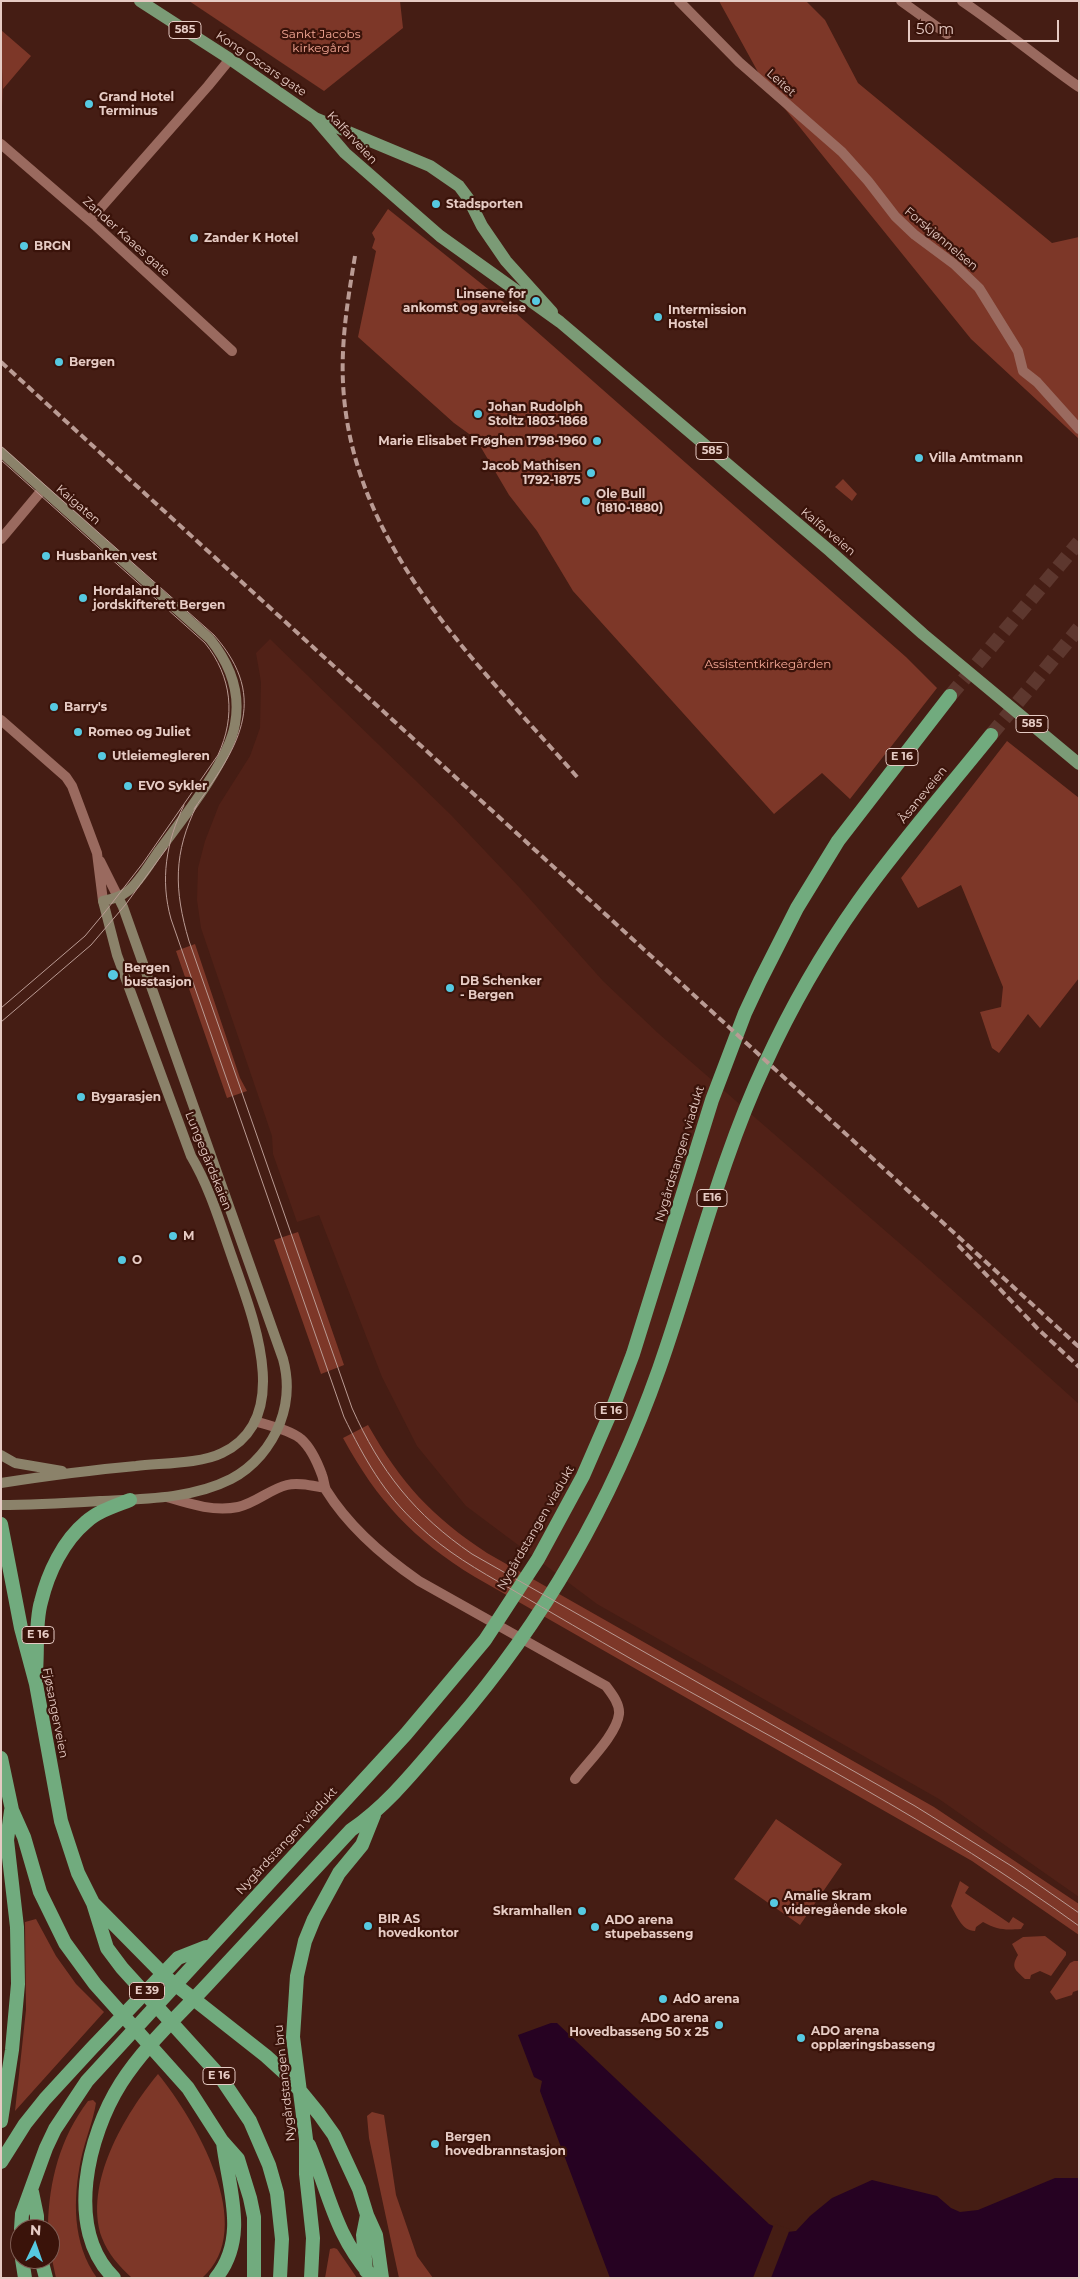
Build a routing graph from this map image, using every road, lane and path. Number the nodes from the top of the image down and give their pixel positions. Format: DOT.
graph roads {
  1 [pos="140,1"];
  2 [pos="678,1"];
  3 [pos="901,1"];
  4 [pos="962,1"];
  5 [pos="947,34"];
  6 [pos="230,59"];
  7 [pos="1079,87"];
  8 [pos="315,118"];
  9 [pos="1,144"];
  10 [pos="868,181"];
  11 [pos="90,220"];
  12 [pos="560,322"];
  13 [pos="232,351"];
  14 [pos="1079,428"];
  15 [pos="1,452"];
  16 [pos="42,490"];
  17 [pos="1,539"];
  18 [pos="950,696"];
  19 [pos="1,720"];
  20 [pos="991,735"];
  21 [pos="1079,764"];
  22 [pos="97,853"];
  23 [pos="118,897"];
  24 [pos="103,901"];
  25 [pos="254,1421"];
  26 [pos="278,1429"];
  27 [pos="1,1455"];
  28 [pos="75,1472"];
  29 [pos="1,1483"];
  30 [pos="325,1488"];
  31 [pos="167,1497"];
  32 [pos="130,1500"];
  33 [pos="1,1505"];
  34 [pos="1,1524"];
  35 [pos="36,1684"];
  36 [pos="1,1758"];
  37 [pos="575,1779"];
  38 [pos="12,1810"];
  39 [pos="374,1815"];
  40 [pos="93,1903"];
  41 [pos="211,1945"];
  42 [pos="1,2121"];
  43 [pos="306,2139"];
  44 [pos="222,2141"];
  45 [pos="1,2162"];
  46 [pos="32,2192"];
  47 [pos="367,2215"];
  48 [pos="22,2219"];
  49 [pos="37,2219"];
  50 [pos="114,2278"];
  51 [pos="216,2278"];
  52 [pos="254,2278"];
  53 [pos="280,2278"];
  54 [pos="311,2278"];
  55 [pos="366,2278"];
  56 [pos="373,2278"];
  57 [pos="382,2278"];
  1 -- 6 [label="main road, Kong Oscars gate / 585"];
  2 -- 10 [label="street, Leitet"];
  3 -- 5 [label="street"];
  4 -- 7 [label="street"];
  6 -- 8 [label="main road, Kong Oscars gate / 585"];
  6 -- 11 [label="street"];
  8 -- 12 [label="main road, Kalfarveien / 585"];
  8 -- 12 [label="main road, Kalfarveien / 585"];
  9 -- 11 [label="street, Zander Kaaes gate"];
  10 -- 14 [label="street, Forskjønnelsen"];
  11 -- 13 [label="street, Zander Kaaes gate"];
  12 -- 21 [label="main road, Kalfarveien / 585"];
  15 -- 16 [label="main road, Kaigaten"];
  16 -- 17 [label="street"];
  16 -- 23 [label="main road, Kaigaten"];
  18 -- 41 [label="highway, Nygårdstangen viadukt / E 16"];
  19 -- 22 [label="street"];
  20 -- 39 [label="highway, Åsaneveien / E16"];
  22 -- 23 [label="street"];
  22 -- 24 [label="street"];
  23 -- 24 [label="main road"];
  23 -- 26 [label="main road, Lungegårdskaien"];
  24 -- 25 [label="main road, Lungegårdskaien"];
  25 -- 26 [label="street"];
  25 -- 28 [label="main road, Lungegårdskaien"];
  26 -- 30 [label="street"];
  26 -- 31 [label="main road, Lungegårdskaien"];
  27 -- 28 [label="main road"];
  28 -- 29 [label="main road, Lungegårdskaien"];
  30 -- 31 [label="street, Lungegårdskaien"];
  30 -- 37 [label="street"];
  31 -- 32 [label="main road, Lungegårdskaien"];
  32 -- 33 [label="main road, Lungegårdskaien"];
  32 -- 35 [label="highway, E 16"];
  34 -- 35 [label="highway, Fjøsangerveien / E 16"];
  35 -- 40 [label="highway, Fjøsangerveien / E 16"];
  36 -- 38 [label="highway, E 16"];
  38 -- 42 [label="highway"];
  38 -- 44 [label="highway, E 16"];
  39 -- 43 [label="highway, Nygårdstangen bru"];
  39 -- 50 [label="highway"];
  40 -- 47 [label="highway, E 16"];
  40 -- 53 [label="highway, E 16"];
  41 -- 45 [label="highway, Nygårdstangen viadukt / E 39"];
  41 -- 46 [label="highway, E 39"];
  43 -- 54 [label="highway, Nygårdstangen bru"];
  43 -- 56 [label="highway"];
  44 -- 51 [label="highway, E 16"];
  44 -- 52 [label="highway"];
  46 -- 48 [label="highway"];
  46 -- 49 [label="highway"];
  47 -- 55 [label="highway, E 16"];
  47 -- 57 [label="highway, E 16"];
}
